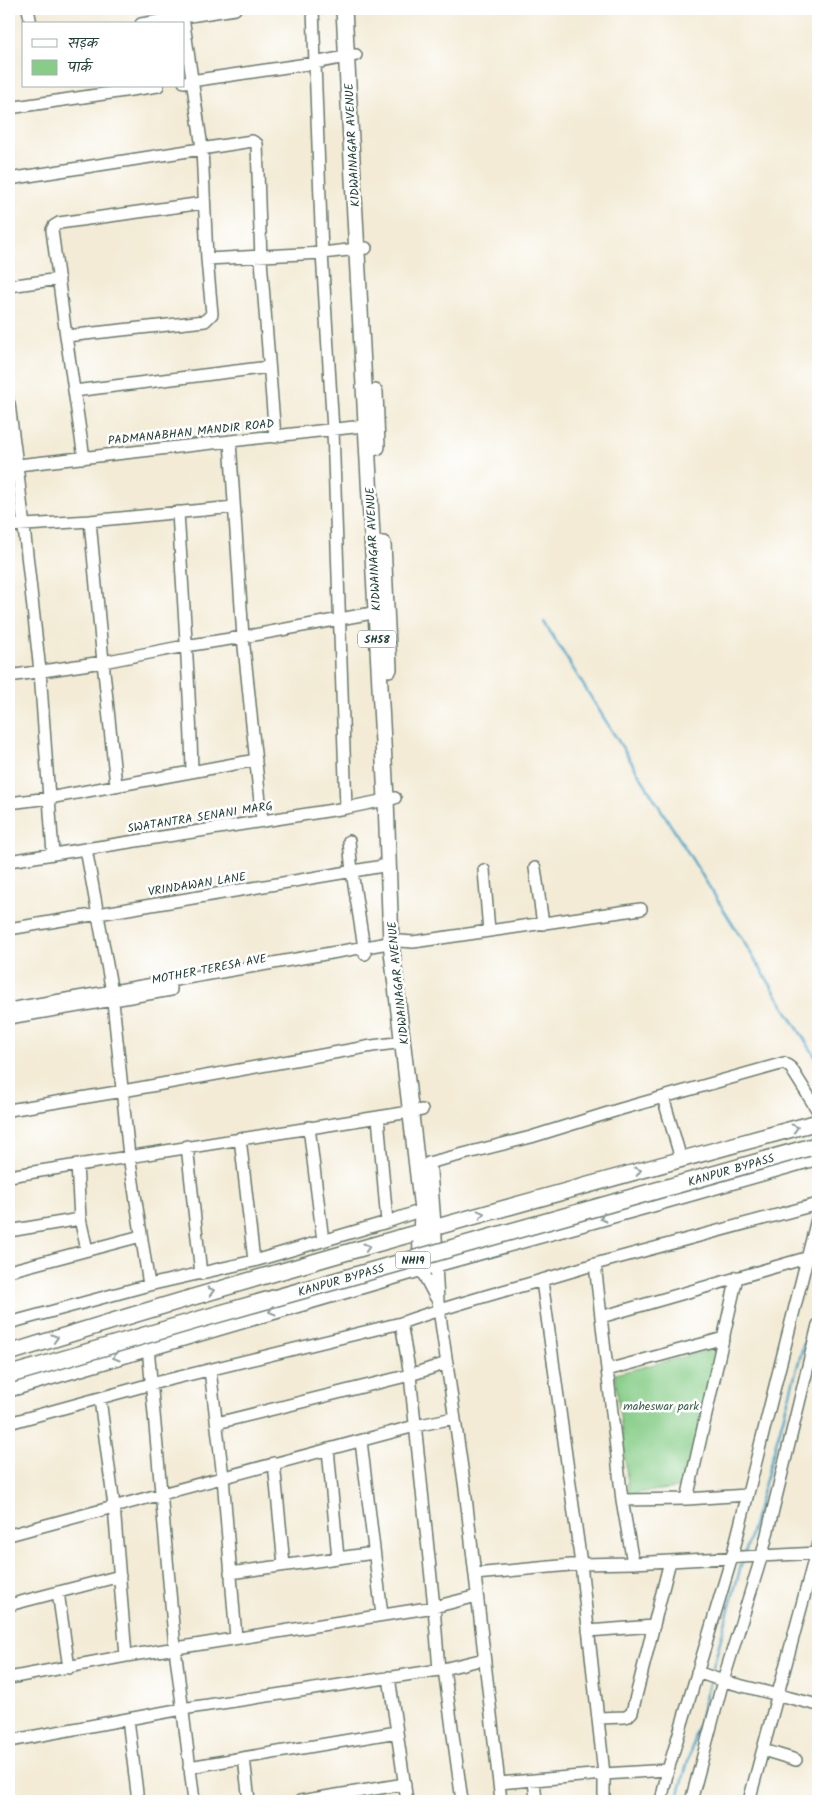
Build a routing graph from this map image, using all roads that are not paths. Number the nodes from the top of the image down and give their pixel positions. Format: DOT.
graph roads {
  1 [pos="28,9"];
  2 [pos="235,9"];
  3 [pos="313,9"];
  4 [pos="344,9"];
  5 [pos="353,9"];
  6 [pos="182,13"];
  7 [pos="31,22"];
  8 [pos="148,22"];
  9 [pos="185,48"];
  10 [pos="351,55"];
  11 [pos="314,63"];
  12 [pos="188,82"];
  13 [pos="144,88"];
  14 [pos="9,108"];
  15 [pos="202,148"];
  16 [pos="9,179"];
  17 [pos="203,203"];
  18 [pos="362,248"];
  19 [pos="322,253"];
  20 [pos="260,256"];
  21 [pos="207,259"];
  22 [pos="59,279"];
  23 [pos="9,286"];
  24 [pos="66,336"];
  25 [pos="269,367"];
  26 [pos="74,391"];
  27 [pos="9,404"];
  28 [pos="371,425"];
  29 [pos="333,430"];
  30 [pos="275,436"];
  31 [pos="230,442"];
  32 [pos="84,458"];
  33 [pos="13,466"];
  34 [pos="234,507"];
  35 [pos="178,512"];
  36 [pos="90,521"];
  37 [pos="24,524"];
  38 [pos="9,526"];
  39 [pos="381,611"];
  40 [pos="340,618"];
  41 [pos="243,637"];
  42 [pos="185,646"];
  43 [pos="102,662"];
  44 [pos="40,672"];
  45 [pos="9,676"];
  46 [pos="256,760"];
  47 [pos="192,771"];
  48 [pos="116,785"];
  49 [pos="49,798"];
  50 [pos="390,798"];
  51 [pos="9,802"];
  52 [pos="346,808"];
  53 [pos="262,821"];
  54 [pos="349,841"];
  55 [pos="86,849"];
  56 [pos="53,854"];
  57 [pos="9,861"];
  58 [pos="389,865"];
  59 [pos="535,868"];
  60 [pos="484,870"];
  61 [pos="352,872"];
  62 [pos="641,909"];
  63 [pos="99,914"];
  64 [pos="543,924"];
  65 [pos="9,929"];
  66 [pos="489,931"];
  67 [pos="400,945"];
  68 [pos="364,951"];
  69 [pos="113,996"];
  70 [pos="9,1009"];
  71 [pos="9,1018"];
  72 [pos="404,1042"];
  73 [pos="123,1092"];
  74 [pos="663,1097"];
  75 [pos="9,1110"];
  76 [pos="417,1110"];
  77 [pos="818,1111"];
  78 [pos="378,1117"];
  79 [pos="818,1122"];
  80 [pos="309,1127"];
  81 [pos="818,1135"];
  82 [pos="240,1138"];
  83 [pos="818,1145"];
  84 [pos="187,1146"];
  85 [pos="130,1156"];
  86 [pos="818,1157"];
  87 [pos="681,1160"];
  88 [pos="428,1163"];
  89 [pos="77,1164"];
  90 [pos="9,1176"];
  91 [pos="818,1204"];
  92 [pos="422,1210"];
  93 [pos="818,1215"];
  94 [pos="80,1219"];
  95 [pos="387,1222"];
  96 [pos="428,1229"];
  97 [pos="9,1231"];
  98 [pos="141,1236"];
  99 [pos="323,1240"];
  100 [pos="87,1250"];
  101 [pos="806,1258"];
  102 [pos="254,1261"];
  103 [pos="436,1264"];
  104 [pos="595,1264"];
  105 [pos="420,1268"];
  106 [pos="9,1271"];
  107 [pos="202,1274"];
  108 [pos="737,1278"];
  109 [pos="542,1281"];
  110 [pos="149,1285"];
  111 [pos="438,1305"];
  112 [pos="601,1317"];
  113 [pos="401,1323"];
  114 [pos="9,1324"];
  115 [pos="818,1325"];
  116 [pos="724,1338"];
  117 [pos="148,1347"];
  118 [pos="9,1353"];
  119 [pos="447,1363"];
  120 [pos="9,1365"];
  121 [pos="210,1370"];
  122 [pos="607,1370"];
  123 [pos="9,1375"];
  124 [pos="410,1375"];
  125 [pos="151,1384"];
  126 [pos="9,1388"];
  127 [pos="100,1399"];
  128 [pos="454,1418"];
  129 [pos="9,1424"];
  130 [pos="217,1424"];
  131 [pos="415,1426"];
  132 [pos="361,1440"];
  133 [pos="328,1449"];
  134 [pos="274,1464"];
  135 [pos="223,1477"];
  136 [pos="161,1494"];
  137 [pos="747,1495"];
  138 [pos="687,1499"];
  139 [pos="622,1500"];
  140 [pos="114,1506"];
  141 [pos="9,1535"];
  142 [pos="818,1550"];
  143 [pos="374,1552"];
  144 [pos="760,1555"];
  145 [pos="735,1556"];
  146 [pos="338,1558"];
  147 [pos="670,1561"];
  148 [pos="633,1563"];
  149 [pos="581,1564"];
  150 [pos="284,1565"];
  151 [pos="230,1573"];
  152 [pos="475,1574"];
  153 [pos="120,1576"];
  154 [pos="58,1592"];
  155 [pos="478,1596"];
  156 [pos="9,1605"];
  157 [pos="434,1607"];
  158 [pos="382,1615"];
  159 [pos="654,1626"];
  160 [pos="588,1631"];
  161 [pos="236,1638"];
  162 [pos="175,1648"];
  163 [pos="126,1656"];
  164 [pos="484,1659"];
  165 [pos="69,1668"];
  166 [pos="441,1669"];
  167 [pos="700,1673"];
  168 [pos="389,1677"];
  169 [pos="9,1678"];
  170 [pos="721,1680"];
  171 [pos="778,1695"];
  172 [pos="818,1705"];
  173 [pos="182,1709"];
  174 [pos="598,1718"];
  175 [pos="128,1719"];
  176 [pos="397,1732"];
  177 [pos="9,1741"];
  178 [pos="763,1750"];
  179 [pos="244,1758"];
  180 [pos="796,1760"];
  181 [pos="188,1767"];
  182 [pos="668,1770"];
  183 [pos="604,1774"];
  184 [pos="534,1780"];
  185 [pos="499,1783"];
  186 [pos="404,1784"];
  187 [pos="349,1797"];
  188 [pos="138,1801"];
  189 [pos="194,1801"];
  190 [pos="249,1801"];
  191 [pos="300,1801"];
  192 [pos="407,1801"];
  193 [pos="462,1801"];
  194 [pos="501,1801"];
  195 [pos="536,1801"];
  196 [pos="604,1801"];
  197 [pos="661,1801"];
  198 [pos="691,1801"];
  199 [pos="750,1801"];
  1 -- 7 [label="street"];
  2 -- 6 [label="street"];
  3 -- 11 [label="street"];
  4 -- 10 [label="main road, KIDWAINAGAR AVENUE / SH58"];
  5 -- 10 [label="main road, KIDWAINAGAR AVENUE / SH58"];
  6 -- 8 [label="street"];
  9 -- 12 [label="street"];
  10 -- 11 [label="street"];
  10 -- 18 [label="main road, KIDWAINAGAR AVENUE / SH58"];
  11 -- 12 [label="street"];
  11 -- 19 [label="street"];
  12 -- 15 [label="street"];
  13 -- 14 [label="street"];
  15 -- 16 [label="street"];
  15 -- 17 [label="street"];
  15 -- 20 [label="street"];
  17 -- 21 [label="street"];
  17 -- 22 [label="street"];
  18 -- 19 [label="street"];
  18 -- 28 [label="main road, KIDWAINAGAR AVENUE / SH58"];
  19 -- 20 [label="street"];
  19 -- 29 [label="street"];
  20 -- 21 [label="street"];
  20 -- 25 [label="street"];
  21 -- 24 [label="street"];
  22 -- 23 [label="street"];
  22 -- 24 [label="street"];
  24 -- 26 [label="street"];
  25 -- 26 [label="street"];
  25 -- 30 [label="street"];
  26 -- 32 [label="street"];
  27 -- 33 [label="street"];
  28 -- 29 [label="street, PADMANABHAN MANDIR ROAD"];
  28 -- 39 [label="main road, KIDWAINAGAR AVENUE / SH58"];
  29 -- 30 [label="street, PADMANABHAN MANDIR ROAD"];
  29 -- 40 [label="street"];
  30 -- 31 [label="street, PADMANABHAN MANDIR ROAD"];
  31 -- 32 [label="street, PADMANABHAN MANDIR ROAD"];
  31 -- 34 [label="street"];
  32 -- 33 [label="street, PADMANABHAN MANDIR ROAD"];
  33 -- 37 [label="street"];
  34 -- 35 [label="street"];
  34 -- 41 [label="street"];
  35 -- 36 [label="street"];
  35 -- 42 [label="street"];
  36 -- 37 [label="street"];
  36 -- 43 [label="street"];
  37 -- 38 [label="street"];
  37 -- 44 [label="street"];
  39 -- 40 [label="street"];
  39 -- 50 [label="main road, KIDWAINAGAR AVENUE / SH58"];
  40 -- 41 [label="street"];
  40 -- 52 [label="street"];
  41 -- 42 [label="street"];
  41 -- 46 [label="street"];
  42 -- 43 [label="street"];
  42 -- 47 [label="street"];
  43 -- 44 [label="street"];
  43 -- 48 [label="street"];
  44 -- 45 [label="street"];
  44 -- 49 [label="street"];
  46 -- 47 [label="street"];
  46 -- 53 [label="street"];
  47 -- 48 [label="street"];
  48 -- 49 [label="street"];
  49 -- 51 [label="street"];
  49 -- 56 [label="street"];
  50 -- 52 [label="street, SWATANTRA SENANI MARG"];
  50 -- 58 [label="main road, KIDWAINAGAR AVENUE / SH58"];
  50 -- 67 [label="main road, KIDWAINAGAR AVENUE / SH58"];
  52 -- 53 [label="street, SWATANTRA SENANI MARG"];
  53 -- 55 [label="street, SWATANTRA SENANI MARG"];
  54 -- 61 [label="street"];
  55 -- 56 [label="street, SWATANTRA SENANI MARG"];
  55 -- 63 [label="street"];
  56 -- 57 [label="street, SWATANTRA SENANI MARG"];
  58 -- 61 [label="street, VRINDAWAN LANE"];
  58 -- 67 [label="main road, KIDWAINAGAR AVENUE / SH58"];
  59 -- 64 [label="street"];
  60 -- 66 [label="street"];
  61 -- 63 [label="street, VRINDAWAN LANE"];
  61 -- 68 [label="street"];
  62 -- 64 [label="street"];
  63 -- 65 [label="street, VRINDAWAN LANE"];
  63 -- 69 [label="street"];
  64 -- 66 [label="street"];
  66 -- 67 [label="street"];
  67 -- 68 [label="street"];
  67 -- 72 [label="main road, KIDWAINAGAR AVENUE / SH58"];
  67 -- 76 [label="main road, KIDWAINAGAR AVENUE / SH58"];
  68 -- 69 [label="street"];
  69 -- 70 [label="street"];
  69 -- 71 [label="street"];
  69 -- 73 [label="street"];
  72 -- 73 [label="street"];
  72 -- 76 [label="main road, KIDWAINAGAR AVENUE / SH58"];
  73 -- 75 [label="street"];
  73 -- 85 [label="street"];
  74 -- 77 [label="street"];
  74 -- 87 [label="street"];
  74 -- 88 [label="street"];
  76 -- 78 [label="street"];
  76 -- 88 [label="main road, KIDWAINAGAR AVENUE / SH58"];
  76 -- 92 [label="main road, KIDWAINAGAR AVENUE / SH58"];
  78 -- 80 [label="street"];
  78 -- 95 [label="street"];
  87 -- 79 [label="main road, one-way"];
  80 -- 82 [label="street"];
  80 -- 99 [label="street"];
  81 -- 120 [label="highway, KANPUR BYPASS / NH19"];
  82 -- 84 [label="street"];
  82 -- 102 [label="street"];
  83 -- 123 [label="highway, KANPUR BYPASS / NH19, bridge"];
  84 -- 85 [label="street"];
  84 -- 107 [label="street"];
  85 -- 89 [label="street"];
  85 -- 98 [label="street"];
  86 -- 103 [label="main road, one-way"];
  96 -- 87 [label="main road, one-way"];
  88 -- 96 [label="main road, KIDWAINAGAR AVENUE / SH58"];
  89 -- 90 [label="street"];
  89 -- 94 [label="street"];
  91 -- 104 [label="street"];
  92 -- 95 [label="street"];
  92 -- 96 [label="main road, KIDWAINAGAR AVENUE / SH58"];
  93 -- 101 [label="street"];
  94 -- 97 [label="street"];
  94 -- 100 [label="street"];
  95 -- 99 [label="street"];
  96 -- 103 [label="main road, KIDWAINAGAR AVENUE / SH58"];
  96 -- 105 [label="main road, KIDWAINAGAR AVENUE / SH58"];
  118 -- 96 [label="main road, one-way"];
  98 -- 100 [label="street"];
  98 -- 110 [label="street"];
  99 -- 102 [label="street"];
  100 -- 106 [label="street"];
  101 -- 108 [label="street"];
  101 -- 137 [label="street"];
  102 -- 107 [label="street"];
  103 -- 105 [label="main road"];
  103 -- 111 [label="street"];
  104 -- 109 [label="street"];
  104 -- 112 [label="street"];
  105 -- 111 [label="street"];
  105 -- 117 [label="main road, one-way"];
  107 -- 110 [label="street"];
  108 -- 112 [label="street"];
  108 -- 116 [label="street"];
  109 -- 111 [label="street"];
  109 -- 149 [label="street"];
  110 -- 114 [label="street"];
  111 -- 113 [label="street"];
  111 -- 119 [label="street"];
  112 -- 122 [label="street"];
  113 -- 121 [label="street"];
  113 -- 124 [label="street"];
  115 -- 144 [label="street"];
  116 -- 122 [label="street"];
  116 -- 138 [label="street"];
  117 -- 125 [label="street"];
  117 -- 126 [label="main road, one-way"];
  119 -- 124 [label="street"];
  119 -- 128 [label="street"];
  121 -- 125 [label="street"];
  121 -- 130 [label="street"];
  122 -- 139 [label="street"];
  124 -- 130 [label="street"];
  124 -- 131 [label="street"];
  125 -- 127 [label="street"];
  125 -- 136 [label="street"];
  127 -- 129 [label="street"];
  127 -- 140 [label="street"];
  128 -- 131 [label="street"];
  128 -- 152 [label="street"];
  130 -- 135 [label="street"];
  131 -- 132 [label="street"];
  131 -- 157 [label="street"];
  132 -- 133 [label="street"];
  132 -- 143 [label="street"];
  133 -- 134 [label="street"];
  133 -- 146 [label="street"];
  134 -- 135 [label="street"];
  134 -- 150 [label="street"];
  135 -- 136 [label="street"];
  135 -- 151 [label="street"];
  136 -- 140 [label="street"];
  136 -- 162 [label="street"];
  137 -- 138 [label="street"];
  137 -- 145 [label="street"];
  138 -- 139 [label="street"];
  139 -- 148 [label="street"];
  140 -- 141 [label="street"];
  140 -- 153 [label="street"];
  142 -- 144 [label="street"];
  142 -- 171 [label="street"];
  143 -- 146 [label="street"];
  143 -- 158 [label="street"];
  144 -- 145 [label="street"];
  144 -- 170 [label="street"];
  145 -- 147 [label="street"];
  145 -- 167 [label="street"];
  146 -- 150 [label="street"];
  147 -- 148 [label="street"];
  147 -- 159 [label="street"];
  148 -- 149 [label="street"];
  149 -- 152 [label="street"];
  149 -- 160 [label="street"];
  150 -- 151 [label="street"];
  151 -- 161 [label="street"];
  152 -- 155 [label="street"];
  153 -- 154 [label="street"];
  153 -- 163 [label="street"];
  154 -- 156 [label="street"];
  154 -- 165 [label="street"];
  155 -- 157 [label="street"];
  155 -- 164 [label="street"];
  157 -- 158 [label="street"];
  157 -- 166 [label="street"];
  158 -- 161 [label="street"];
  159 -- 160 [label="street"];
  159 -- 174 [label="street"];
  160 -- 174 [label="street"];
  161 -- 162 [label="street"];
  162 -- 163 [label="street"];
  162 -- 173 [label="street"];
  163 -- 165 [label="street"];
  164 -- 166 [label="street"];
  164 -- 185 [label="street"];
  165 -- 169 [label="street"];
  166 -- 168 [label="street"];
  166 -- 193 [label="street"];
  167 -- 170 [label="street"];
  167 -- 182 [label="street"];
  168 -- 173 [label="street"];
  168 -- 176 [label="street"];
  170 -- 171 [label="street"];
  170 -- 198 [label="street"];
  171 -- 172 [label="street"];
  171 -- 178 [label="street"];
  173 -- 175 [label="street"];
  173 -- 181 [label="street"];
  174 -- 183 [label="street"];
  175 -- 177 [label="street"];
  175 -- 188 [label="street"];
  176 -- 179 [label="street"];
  176 -- 186 [label="street"];
  178 -- 180 [label="street"];
  178 -- 199 [label="street"];
  179 -- 181 [label="street"];
  179 -- 190 [label="street"];
  181 -- 189 [label="street"];
  182 -- 183 [label="street"];
  182 -- 197 [label="street"];
  183 -- 184 [label="street"];
  183 -- 196 [label="street"];
  184 -- 185 [label="street"];
  184 -- 195 [label="street"];
  185 -- 194 [label="street"];
  186 -- 187 [label="street"];
  186 -- 192 [label="street"];
  187 -- 191 [label="street"];
}
